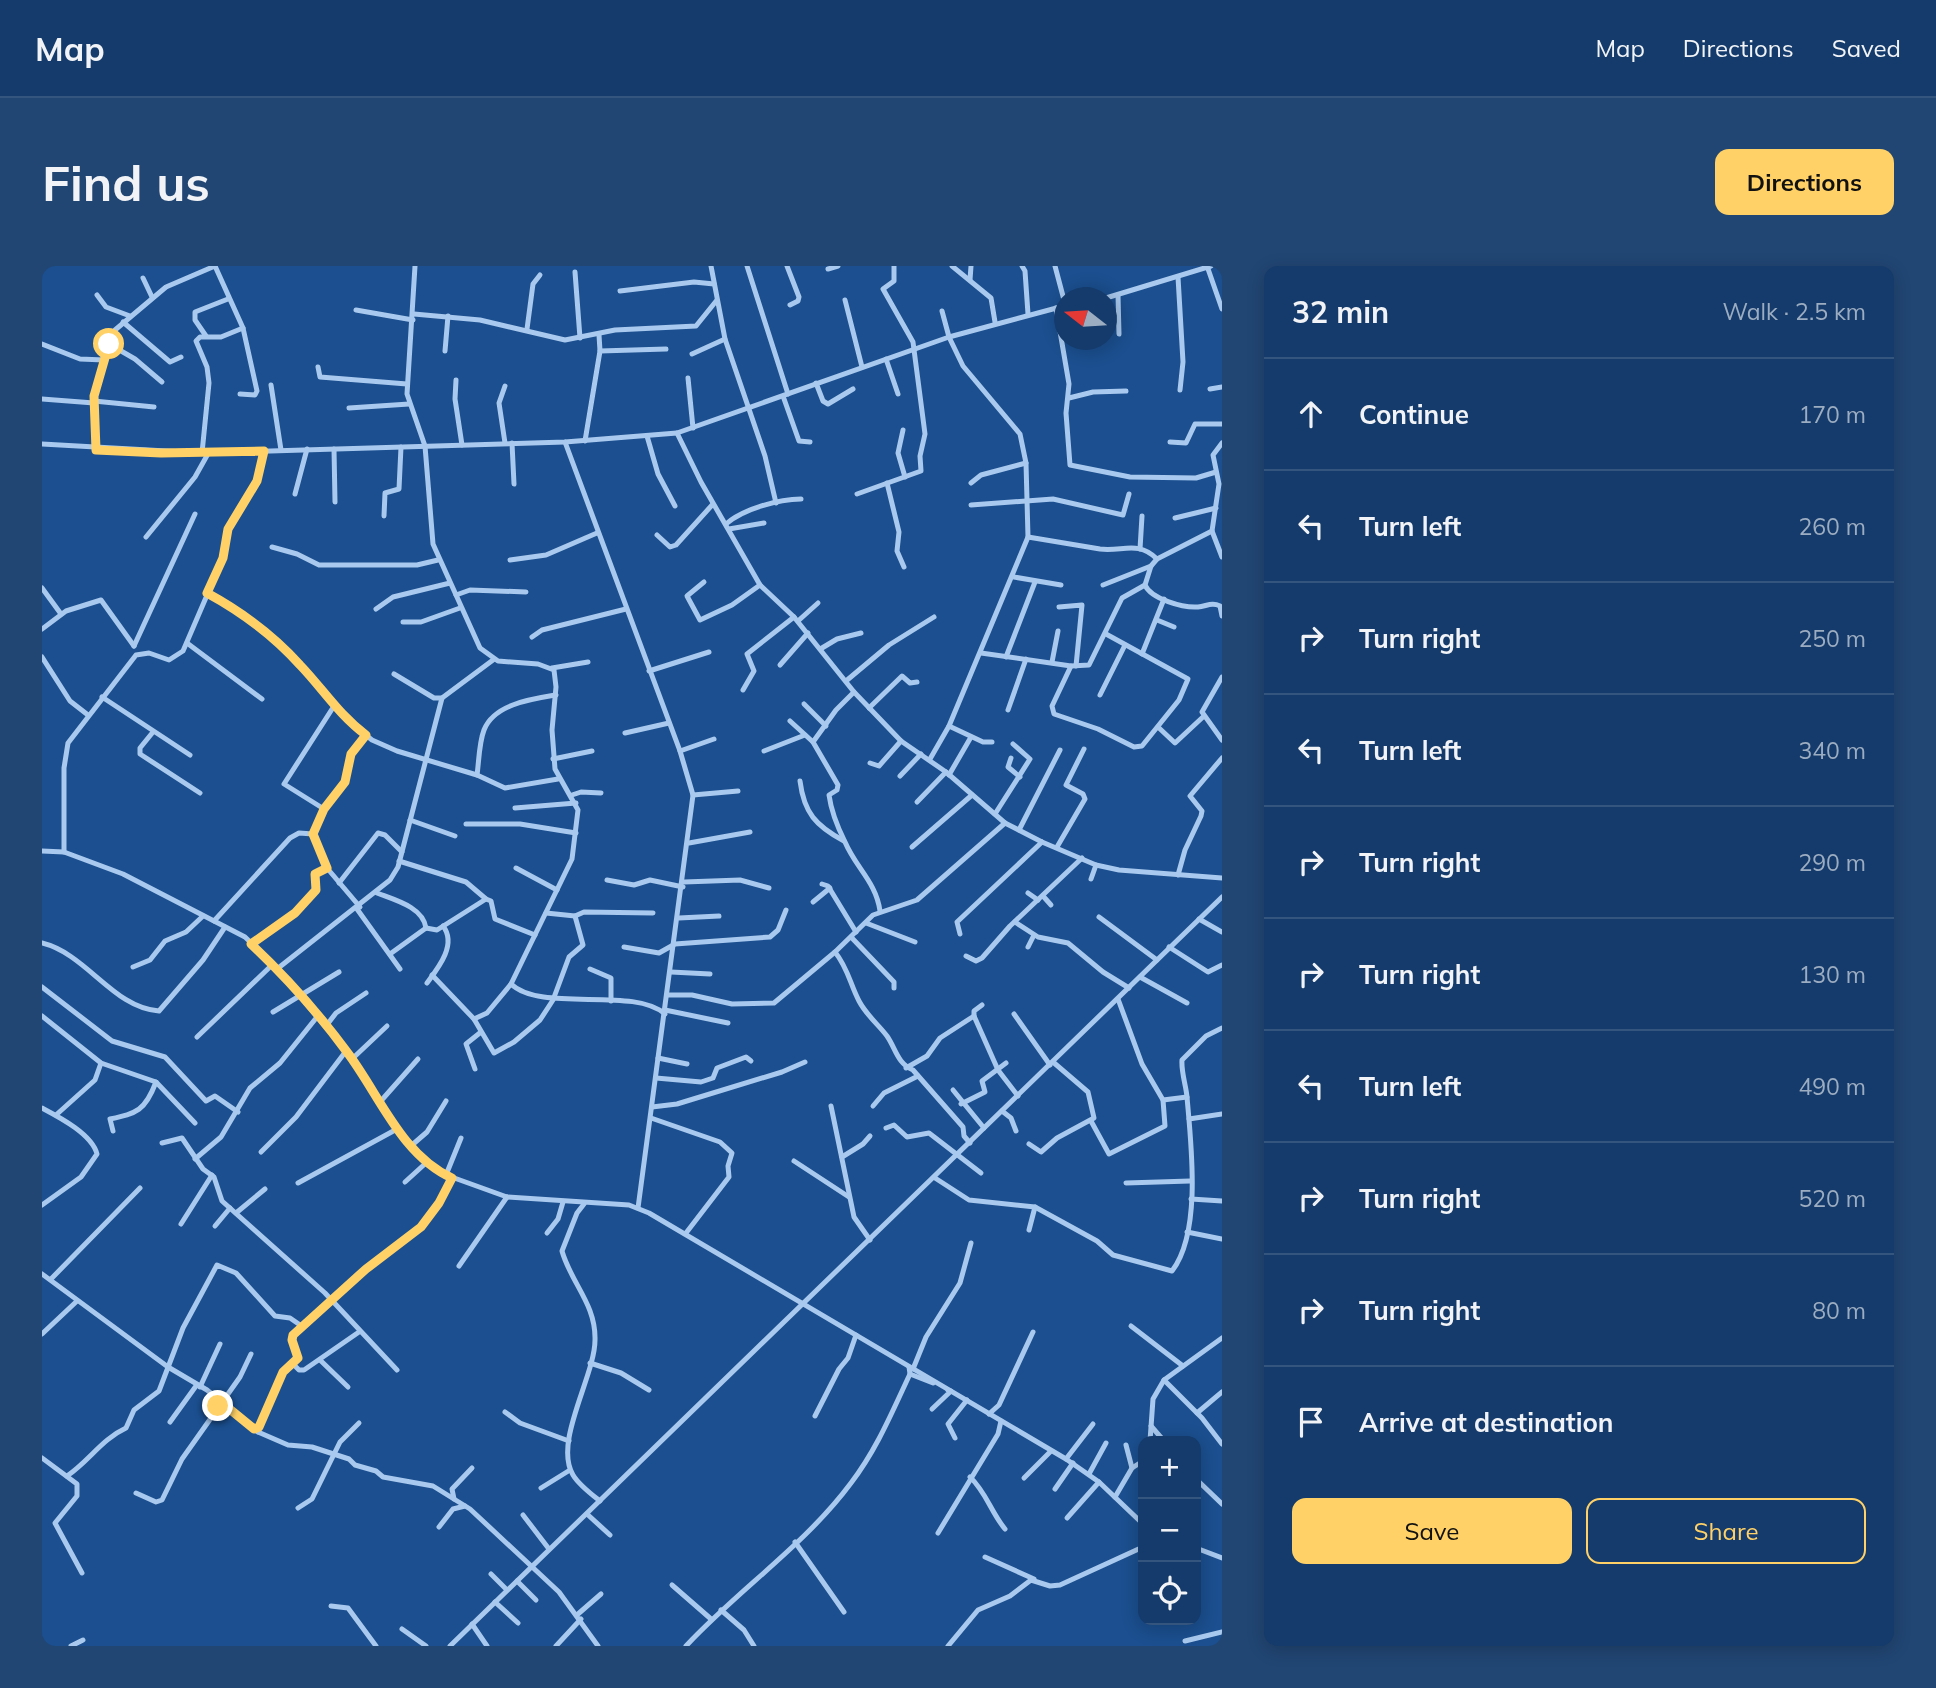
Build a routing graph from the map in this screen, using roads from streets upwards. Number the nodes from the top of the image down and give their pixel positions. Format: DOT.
graph roads {
  1 [pos="215,266"];
  2 [pos="415,266"];
  3 [pos="710,266"];
  4 [pos="747,266"];
  5 [pos="787,266"];
  6 [pos="838,266"];
  7 [pos="894,266"];
  8 [pos="952,266"];
  9 [pos="971,266"];
  10 [pos="1022,266"];
  11 [pos="1055,266"];
  12 [pos="1209,266"];
  13 [pos="828,270"];
  14 [pos="575,272"];
  15 [pos="540,275"];
  16 [pos="1178,277"];
  17 [pos="143,278"];
  18 [pos="970,280"];
  19 [pos="714,284"];
  20 [pos="1061,287"];
  21 [pos="620,291"];
  22 [pos="97,295"];
  23 [pos="1118,295"];
  24 [pos="152,297"];
  25 [pos="228,299"];
  26 [pos="717,300"];
  27 [pos="845,300"];
  28 [pos="1029,302"];
  29 [pos="790,305"];
  30 [pos="1054,308"];
  31 [pos="1222,309"];
  32 [pos="356,310"];
  33 [pos="942,311"];
  34 [pos="1039,311"];
  35 [pos="1028,314"];
  36 [pos="130,316"];
  37 [pos="448,316"];
  38 [pos="413,317"];
  39 [pos="123,322"];
  40 [pos="995,322"];
  41 [pos="243,328"];
  42 [pos="527,329"];
  43 [pos="1119,334"];
  44 [pos="599,335"];
  45 [pos="206,336"];
  46 [pos="949,337"];
  47 [pos="580,338"];
  48 [pos="725,339"];
  49 [pos="42,344"];
  50 [pos="109,344"];
  51 [pos="666,349"];
  52 [pos="1062,350"];
  53 [pos="445,351"];
  54 [pos="914,351"];
  55 [pos="600,352"];
  56 [pos="692,354"];
  57 [pos="181,357"];
  58 [pos="886,359"];
  59 [pos="104,360"];
  60 [pos="318,367"];
  61 [pos="862,367"];
  62 [pos="688,378"];
  63 [pos="456,380"];
  64 [pos="162,382"];
  65 [pos="816,383"];
  66 [pos="407,384"];
  67 [pos="271,385"];
  68 [pos="505,386"];
  69 [pos="1222,387"];
  70 [pos="853,389"];
  71 [pos="1210,389"];
  72 [pos="1180,390"];
  73 [pos="1126,391"];
  74 [pos="240,394"];
  75 [pos="898,394"];
  76 [pos="786,395"];
  77 [pos="1069,398"];
  78 [pos="42,399"];
  79 [pos="95,403"];
  80 [pos="409,404"];
  81 [pos="154,407"];
  82 [pos="749,407"];
  83 [pos="349,408"];
  84 [pos="1222,424"];
  85 [pos="693,428"];
  86 [pos="903,430"];
  87 [pos="677,433"];
  88 [pos="647,436"];
  89 [pos="585,441"];
  90 [pos="565,442"];
  91 [pos="810,442"];
  92 [pos="1170,442"];
  93 [pos="508,443"];
  94 [pos="1222,443"];
  95 [pos="42,444"];
  96 [pos="462,444"];
  97 [pos="425,446"];
  98 [pos="401,447"];
  99 [pos="307,449"];
  100 [pos="334,449"];
  101 [pos="96,450"];
  102 [pos="281,450"];
  103 [pos="264,451"];
  104 [pos="205,452"];
  105 [pos="1026,463"];
  106 [pos="1216,472"];
  107 [pos="905,477"];
  108 [pos="887,482"];
  109 [pos="971,482"];
  110 [pos="514,484"];
  111 [pos="1221,484"];
  112 [pos="295,494"];
  113 [pos="857,494"];
  114 [pos="1129,494"];
  115 [pos="801,499"];
  116 [pos="1029,499"];
  117 [pos="335,502"];
  118 [pos="776,503"];
  119 [pos="713,504"];
  120 [pos="971,505"];
  121 [pos="676,506"];
  122 [pos="1216,508"];
  123 [pos="195,514"];
  124 [pos="721,515"];
  125 [pos="384,516"];
  126 [pos="1142,516"];
  127 [pos="733,518"];
  128 [pos="1175,518"];
  129 [pos="764,523"];
  130 [pos="727,526"];
  131 [pos="1212,531"];
  132 [pos="597,533"];
  133 [pos="657,535"];
  134 [pos="146,537"];
  135 [pos="1028,537"];
  136 [pos="272,547"];
  137 [pos="1140,549"];
  138 [pos="1222,557"];
  139 [pos="1157,559"];
  140 [pos="438,560"];
  141 [pos="510,561"];
  142 [pos="1151,566"];
  143 [pos="904,567"];
  144 [pos="1014,578"];
  145 [pos="704,582"];
  146 [pos="1035,582"];
  147 [pos="450,583"];
  148 [pos="760,585"];
  149 [pos="1062,585"];
  150 [pos="1103,585"];
  151 [pos="1146,585"];
  152 [pos="42,588"];
  153 [pos="526,592"];
  154 [pos="207,593"];
  155 [pos="456,595"];
  156 [pos="1164,599"];
  157 [pos="818,603"];
  158 [pos="1059,607"];
  159 [pos="460,608"];
  160 [pos="376,609"];
  161 [pos="626,609"];
  162 [pos="61,614"];
  163 [pos="1222,616"];
  164 [pos="934,617"];
  165 [pos="796,619"];
  166 [pos="1157,620"];
  167 [pos="403,622"];
  168 [pos="1174,627"];
  169 [pos="42,629"];
  170 [pos="1058,631"];
  171 [pos="808,633"];
  172 [pos="861,633"];
  173 [pos="1106,634"];
  174 [pos="532,637"];
  175 [pos="187,643"];
  176 [pos="1125,645"];
  177 [pos="134,646"];
  178 [pos="821,648"];
  179 [pos="709,652"];
  180 [pos="981,653"];
  181 [pos="138,654"];
  182 [pos="1142,654"];
  183 [pos="42,657"];
  184 [pos="1006,657"];
  185 [pos="1026,659"];
  186 [pos="493,660"];
  187 [pos="588,662"];
  188 [pos="1052,662"];
  189 [pos="780,665"];
  190 [pos="1073,666"];
  191 [pos="552,668"];
  192 [pos="649,671"];
  193 [pos="394,674"];
  194 [pos="1222,677"];
  195 [pos="846,681"];
  196 [pos="917,682"];
  197 [pos="744,690"];
  198 [pos="854,692"];
  199 [pos="556,695"];
  200 [pos="1100,695"];
  201 [pos="102,697"];
  202 [pos="442,698"];
  203 [pos="262,699"];
  204 [pos="804,704"];
  205 [pos="334,706"];
  206 [pos="869,708"];
  207 [pos="1007,710"];
  208 [pos="88,715"];
  209 [pos="1204,716"];
  210 [pos="790,721"];
  211 [pos="669,723"];
  212 [pos="827,726"];
  213 [pos="949,726"];
  214 [pos="1158,727"];
  215 [pos="153,732"];
  216 [pos="625,733"];
  217 [pos="366,735"];
  218 [pos="805,735"];
  219 [pos="971,737"];
  220 [pos="713,738"];
  221 [pos="1222,740"];
  222 [pos="901,741"];
  223 [pos="813,742"];
  224 [pos="992,742"];
  225 [pos="1013,744"];
  226 [pos="1084,749"];
  227 [pos="1060,750"];
  228 [pos="592,751"];
  229 [pos="680,751"];
  230 [pos="764,751"];
  231 [pos="190,754"];
  232 [pos="921,754"];
  233 [pos="1011,758"];
  234 [pos="1222,758"];
  235 [pos="427,759"];
  236 [pos="553,759"];
  237 [pos="930,760"];
  238 [pos="870,763"];
  239 [pos="948,774"];
  240 [pos="477,775"];
  241 [pos="900,776"];
  242 [pos="1020,776"];
  243 [pos="558,779"];
  244 [pos="800,781"];
  245 [pos="738,791"];
  246 [pos="200,793"];
  247 [pos="601,793"];
  248 [pos="572,795"];
  249 [pos="694,795"];
  250 [pos="972,795"];
  251 [pos="917,802"];
  252 [pos="576,803"];
  253 [pos="515,808"];
  254 [pos="324,809"];
  255 [pos="995,814"];
  256 [pos="410,820"];
  257 [pos="1005,823"];
  258 [pos="466,824"];
  259 [pos="1019,830"];
  260 [pos="751,832"];
  261 [pos="576,833"];
  262 [pos="313,834"];
  263 [pos="455,836"];
  264 [pos="844,841"];
  265 [pos="1042,842"];
  266 [pos="690,843"];
  267 [pos="912,847"];
  268 [pos="1057,847"];
  269 [pos="42,851"];
  270 [pos="64,852"];
  271 [pos="402,852"];
  272 [pos="1082,858"];
  273 [pos="399,861"];
  274 [pos="1096,865"];
  275 [pos="327,868"];
  276 [pos="516,868"];
  277 [pos="1178,875"];
  278 [pos="1222,878"];
  279 [pos="1091,879"];
  280 [pos="607,880"];
  281 [pos="339,883"];
  282 [pos="684,884"];
  283 [pos="822,884"];
  284 [pos="769,888"];
  285 [pos="830,888"];
  286 [pos="556,890"];
  287 [pos="377,893"];
  288 [pos="1028,893"];
  289 [pos="1222,897"];
  290 [pos="1040,898"];
  291 [pos="486,899"];
  292 [pos="813,902"];
  293 [pos="1051,905"];
  294 [pos="358,908"];
  295 [pos="786,910"];
  296 [pos="880,911"];
  297 [pos="546,913"];
  298 [pos="653,913"];
  299 [pos="203,916"];
  300 [pos="575,916"];
  301 [pos="719,916"];
  302 [pos="1098,917"];
  303 [pos="679,918"];
  304 [pos="1199,919"];
  305 [pos="214,921"];
  306 [pos="1015,922"];
  307 [pos="866,923"];
  308 [pos="443,926"];
  309 [pos="225,927"];
  310 [pos="426,928"];
  311 [pos="856,932"];
  312 [pos="1222,932"];
  313 [pos="960,934"];
  314 [pos="1034,935"];
  315 [pos="535,936"];
  316 [pos="851,937"];
  317 [pos="915,942"];
  318 [pos="42,943"];
  319 [pos="251,944"];
  320 [pos="675,944"];
  321 [pos="624,947"];
  322 [pos="1028,947"];
  323 [pos="1170,947"];
  324 [pos="835,952"];
  325 [pos="390,954"];
  326 [pos="966,956"];
  327 [pos="1157,960"];
  328 [pos="1222,965"];
  329 [pos="133,967"];
  330 [pos="275,967"];
  331 [pos="400,969"];
  332 [pos="590,969"];
  333 [pos="339,972"];
  334 [pos="671,972"];
  335 [pos="710,974"];
  336 [pos="432,975"];
  337 [pos="1140,977"];
  338 [pos="427,983"];
  339 [pos="511,984"];
  340 [pos="42,987"];
  341 [pos="894,988"];
  342 [pos="1129,988"];
  343 [pos="309,991"];
  344 [pos="366,993"];
  345 [pos="298,995"];
  346 [pos="667,995"];
  347 [pos="1118,999"];
  348 [pos="553,1000"];
  349 [pos="611,1001"];
  350 [pos="304,1002"];
  351 [pos="1187,1003"];
  352 [pos="982,1005"];
  353 [pos="665,1009"];
  354 [pos="274,1012"];
  355 [pos="1014,1014"];
  356 [pos="42,1016"];
  357 [pos="974,1016"];
  358 [pos="317,1017"];
  359 [pos="474,1019"];
  360 [pos="727,1023"];
  361 [pos="326,1026"];
  362 [pos="387,1026"];
  363 [pos="1222,1028"];
  364 [pos="481,1032"];
  365 [pos="197,1037"];
  366 [pos="346,1051"];
  367 [pos="658,1058"];
  368 [pos="352,1059"];
  369 [pos="418,1059"];
  370 [pos="751,1061"];
  371 [pos="805,1062"];
  372 [pos="102,1063"];
  373 [pos="1006,1063"];
  374 [pos="687,1064"];
  375 [pos="1051,1064"];
  376 [pos="910,1068"];
  377 [pos="475,1069"];
  378 [pos="998,1070"];
  379 [pos="918,1076"];
  380 [pos="656,1078"];
  381 [pos="156,1082"];
  382 [pos="953,1090"];
  383 [pos="1018,1096"];
  384 [pos="1186,1097"];
  385 [pos="1163,1100"];
  386 [pos="446,1101"];
  387 [pos="380,1102"];
  388 [pos="961,1104"];
  389 [pos="873,1105"];
  390 [pos="652,1107"];
  391 [pos="831,1107"];
  392 [pos="42,1108"];
  393 [pos="1002,1111"];
  394 [pos="238,1112"];
  395 [pos="1222,1114"];
  396 [pos="56,1115"];
  397 [pos="650,1118"];
  398 [pos="1189,1119"];
  399 [pos="1091,1121"];
  400 [pos="195,1123"];
  401 [pos="886,1128"];
  402 [pos="984,1128"];
  403 [pos="397,1129"];
  404 [pos="113,1131"];
  405 [pos="1016,1131"];
  406 [pos="870,1136"];
  407 [pos="461,1138"];
  408 [pos="162,1143"];
  409 [pos="970,1143"];
  410 [pos="1029,1144"];
  411 [pos="412,1145"];
  412 [pos="261,1152"];
  413 [pos="842,1157"];
  414 [pos="956,1157"];
  415 [pos="195,1159"];
  416 [pos="794,1161"];
  417 [pos="428,1162"];
  418 [pos="981,1173"];
  419 [pos="212,1175"];
  420 [pos="449,1176"];
  421 [pos="935,1178"];
  422 [pos="1190,1181"];
  423 [pos="405,1182"];
  424 [pos="298,1183"];
  425 [pos="1126,1183"];
  426 [pos="140,1188"];
  427 [pos="265,1189"];
  428 [pos="507,1197"];
  429 [pos="849,1197"];
  430 [pos="637,1198"];
  431 [pos="1191,1199"];
  432 [pos="1222,1201"];
  433 [pos="563,1202"];
  434 [pos="574,1203"];
  435 [pos="584,1204"];
  436 [pos="42,1205"];
  437 [pos="629,1205"];
  438 [pos="1035,1207"];
  439 [pos="230,1208"];
  440 [pos="638,1208"];
  441 [pos="236,1213"];
  442 [pos="577,1213"];
  443 [pos="181,1224"];
  444 [pos="215,1226"];
  445 [pos="1029,1230"];
  446 [pos="1187,1232"];
  447 [pos="547,1233"];
  448 [pos="686,1233"];
  449 [pos="1222,1239"];
  450 [pos="870,1240"];
  451 [pos="971,1243"];
  452 [pos="459,1266"];
  453 [pos="42,1274"];
  454 [pos="51,1279"];
  455 [pos="69,1295"];
  456 [pos="332,1300"];
  457 [pos="77,1301"];
  458 [pos="803,1303"];
  459 [pos="64,1310"];
  460 [pos="1131,1326"];
  461 [pos="303,1327"];
  462 [pos="359,1332"];
  463 [pos="1033,1332"];
  464 [pos="42,1334"];
  465 [pos="856,1335"];
  466 [pos="1221,1340"];
  467 [pos="220,1344"];
  468 [pos="251,1354"];
  469 [pos="320,1360"];
  470 [pos="292,1363"];
  471 [pos="590,1363"];
  472 [pos="1183,1366"];
  473 [pos="168,1367"];
  474 [pos="397,1370"];
  475 [pos="911,1370"];
  476 [pos="1164,1380"];
  477 [pos="198,1386"];
  478 [pos="348,1387"];
  479 [pos="649,1390"];
  480 [pos="951,1391"];
  481 [pos="1222,1392"];
  482 [pos="967,1400"];
  483 [pos="221,1402"];
  484 [pos="999,1405"];
  485 [pos="932,1409"];
  486 [pos="505,1412"];
  487 [pos="1197,1413"];
  488 [pos="989,1414"];
  489 [pos="815,1416"];
  490 [pos="999,1420"];
  491 [pos="170,1422"];
  492 [pos="359,1423"];
  493 [pos="1093,1424"];
  494 [pos="1151,1426"];
  495 [pos="1010,1427"];
  496 [pos="257,1429"];
  497 [pos="998,1434"];
  498 [pos="1150,1436"];
  499 [pos="1160,1436"];
  500 [pos="955,1438"];
  501 [pos="569,1441"];
  502 [pos="1106,1443"];
  503 [pos="1222,1444"];
  504 [pos="1126,1445"];
  505 [pos="1051,1451"];
  506 [pos="335,1456"];
  507 [pos="42,1458"];
  508 [pos="1066,1458"];
  509 [pos="1073,1463"];
  510 [pos="1138,1464"];
  511 [pos="472,1468"];
  512 [pos="1132,1468"];
  513 [pos="570,1471"];
  514 [pos="1088,1474"];
  515 [pos="67,1476"];
  516 [pos="970,1477"];
  517 [pos="1024,1478"];
  518 [pos="1099,1482"];
  519 [pos="1201,1484"];
  520 [pos="541,1488"];
  521 [pos="1055,1489"];
  522 [pos="136,1493"];
  523 [pos="1115,1497"];
  524 [pos="454,1499"];
  525 [pos="600,1502"];
  526 [pos="1222,1504"];
  527 [pos="465,1506"];
  528 [pos="298,1508"];
  529 [pos="587,1514"];
  530 [pos="523,1515"];
  531 [pos="1067,1518"];
  532 [pos="1138,1519"];
  533 [pos="439,1527"];
  534 [pos="1005,1529"];
  535 [pos="938,1533"];
  536 [pos="610,1535"];
  537 [pos="795,1542"];
  538 [pos="549,1549"];
  539 [pos="1138,1549"];
  540 [pos="1201,1550"];
  541 [pos="985,1557"];
  542 [pos="1222,1558"];
  543 [pos="533,1566"];
  544 [pos="82,1573"];
  545 [pos="491,1574"];
  546 [pos="1034,1579"];
  547 [pos="517,1581"];
  548 [pos="672,1585"];
  549 [pos="507,1590"];
  550 [pos="601,1594"];
  551 [pos="536,1600"];
  552 [pos="495,1602"];
  553 [pos="331,1606"];
  554 [pos="721,1610"];
  555 [pos="844,1612"];
  556 [pos="580,1617"];
  557 [pos="711,1619"];
  558 [pos="518,1622"];
  559 [pos="472,1625"];
  560 [pos="402,1629"];
  561 [pos="1222,1632"];
  562 [pos="83,1640"];
  563 [pos="1185,1641"];
  564 [pos="71,1646"];
  565 [pos="376,1646"];
  566 [pos="426,1646"];
  567 [pos="450,1646"];
  568 [pos="487,1646"];
  569 [pos="556,1646"];
  570 [pos="598,1646"];
  571 [pos="686,1646"];
  572 [pos="754,1646"];
  573 [pos="948,1646"];
  1 -- 24 [label="street"];
  1 -- 25 [label="street"];
  2 -- 38 [label="street"];
  3 -- 19 [label="street"];
  4 -- 76 [label="street"];
  5 -- 29 [label="street"];
  6 -- 13 [label="street"];
  7 -- 54 [label="street"];
  8 -- 18 [label="street"];
  9 -- 18 [label="street"];
  10 -- 28 [label="street"];
  11 -- 20 [label="street"];
  12 -- 16 [label="street"];
  12 -- 31 [label="street"];
  14 -- 47 [label="street"];
  15 -- 42 [label="street"];
  16 -- 23 [label="street"];
  16 -- 72 [label="street"];
  17 -- 24 [label="street"];
  18 -- 40 [label="street"];
  19 -- 21 [label="street"];
  19 -- 26 [label="street"];
  22 -- 36 [label="street"];
  23 -- 43 [label="street"];
  24 -- 36 [label="street"];
  25 -- 41 [label="street"];
  25 -- 45 [label="street"];
  26 -- 44 [label="street"];
  26 -- 48 [label="street"];
  27 -- 61 [label="street"];
  28 -- 34 [label="street"];
  28 -- 35 [label="street"];
  30 -- 34 [label="street"];
  32 -- 38 [label="street"];
  33 -- 46 [label="street"];
  34 -- 35 [label="street"];
  35 -- 40 [label="street"];
  36 -- 39 [label="street"];
  37 -- 38 [label="street"];
  37 -- 42 [label="street"];
  37 -- 53 [label="street"];
  38 -- 66 [label="street"];
  39 -- 50 [label="street"];
  39 -- 57 [label="street"];
  40 -- 46 [label="street"];
  41 -- 45 [label="street"];
  41 -- 74 [label="street"];
  42 -- 47 [label="street"];
  44 -- 47 [label="street"];
  44 -- 55 [label="street"];
  45 -- 104 [label="street"];
  46 -- 54 [label="street"];
  46 -- 105 [label="street"];
  48 -- 56 [label="street"];
  48 -- 82 [label="street"];
  49 -- 59 [label="street"];
  50 -- 59 [label="street"];
  50 -- 64 [label="street"];
  51 -- 55 [label="street"];
  52 -- 77 [label="street"];
  54 -- 58 [label="street"];
  54 -- 107 [label="street"];
  55 -- 89 [label="street"];
  58 -- 61 [label="street"];
  58 -- 75 [label="street"];
  59 -- 79 [label="street"];
  60 -- 66 [label="street"];
  61 -- 65 [label="street"];
  62 -- 85 [label="street"];
  63 -- 96 [label="street"];
  65 -- 70 [label="street"];
  65 -- 76 [label="street"];
  66 -- 80 [label="street"];
  67 -- 102 [label="street"];
  68 -- 93 [label="street"];
  69 -- 71 [label="street"];
  73 -- 77 [label="street"];
  76 -- 82 [label="street"];
  76 -- 91 [label="street"];
  77 -- 106 [label="street"];
  78 -- 79 [label="street"];
  79 -- 81 [label="street"];
  79 -- 101 [label="street"];
  80 -- 83 [label="street"];
  80 -- 97 [label="street"];
  82 -- 85 [label="street"];
  82 -- 118 [label="street"];
  84 -- 92 [label="street"];
  85 -- 87 [label="street"];
  86 -- 107 [label="street"];
  87 -- 88 [label="street"];
  87 -- 119 [label="street"];
  88 -- 89 [label="street"];
  88 -- 121 [label="street"];
  89 -- 90 [label="street"];
  90 -- 93 [label="street"];
  90 -- 132 [label="street"];
  93 -- 96 [label="street"];
  93 -- 110 [label="street"];
  94 -- 106 [label="street"];
  95 -- 101 [label="street"];
  96 -- 97 [label="street"];
  97 -- 98 [label="street"];
  97 -- 140 [label="street"];
  98 -- 100 [label="street"];
  98 -- 125 [label="street"];
  99 -- 100 [label="street"];
  99 -- 102 [label="street"];
  99 -- 112 [label="street"];
  100 -- 117 [label="street"];
  101 -- 104 [label="street"];
  102 -- 103 [label="street"];
  103 -- 104 [label="street"];
  103 -- 154 [label="street"];
  104 -- 134 [label="street"];
  105 -- 109 [label="street"];
  105 -- 116 [label="street"];
  106 -- 111 [label="street"];
  107 -- 108 [label="street"];
  108 -- 113 [label="street"];
  108 -- 143 [label="street"];
  111 -- 122 [label="street"];
  114 -- 116 [label="street"];
  115 -- 118 [label="street"];
  116 -- 120 [label="street"];
  116 -- 135 [label="street"];
  118 -- 127 [label="street"];
  119 -- 124 [label="street"];
  119 -- 133 [label="street"];
  122 -- 128 [label="street"];
  122 -- 131 [label="street"];
  123 -- 177 [label="street"];
  124 -- 127 [label="street"];
  124 -- 130 [label="street"];
  126 -- 137 [label="street"];
  127 -- 130 [label="street"];
  129 -- 130 [label="street"];
  130 -- 148 [label="street"];
  131 -- 138 [label="street"];
  131 -- 139 [label="street"];
  132 -- 141 [label="street"];
  132 -- 161 [label="street"];
  135 -- 137 [label="street"];
  135 -- 144 [label="street"];
  136 -- 140 [label="street"];
  137 -- 139 [label="street"];
  139 -- 142 [label="street"];
  140 -- 147 [label="street"];
  142 -- 150 [label="street"];
  142 -- 151 [label="street"];
  144 -- 146 [label="street"];
  144 -- 180 [label="street"];
  145 -- 148 [label="street"];
  146 -- 149 [label="street"];
  146 -- 184 [label="street"];
  147 -- 155 [label="street"];
  147 -- 160 [label="street"];
  148 -- 165 [label="street"];
  151 -- 156 [label="street"];
  151 -- 173 [label="street"];
  152 -- 162 [label="street"];
  153 -- 155 [label="street"];
  154 -- 175 [label="street"];
  154 -- 205 [label="street"];
  155 -- 159 [label="street"];
  156 -- 163 [label="street"];
  156 -- 166 [label="street"];
  157 -- 165 [label="street"];
  158 -- 190 [label="street"];
  159 -- 167 [label="street"];
  159 -- 186 [label="street"];
  161 -- 174 [label="street"];
  161 -- 192 [label="street"];
  162 -- 169 [label="street"];
  162 -- 177 [label="street"];
  164 -- 195 [label="street"];
  165 -- 171 [label="street"];
  165 -- 197 [label="street"];
  166 -- 168 [label="street"];
  166 -- 182 [label="street"];
  170 -- 188 [label="street"];
  171 -- 178 [label="street"];
  171 -- 189 [label="street"];
  172 -- 178 [label="street"];
  173 -- 176 [label="street"];
  173 -- 190 [label="street"];
  175 -- 181 [label="street"];
  175 -- 203 [label="street"];
  176 -- 182 [label="street"];
  176 -- 200 [label="street"];
  177 -- 181 [label="street"];
  178 -- 195 [label="street"];
  179 -- 192 [label="street"];
  180 -- 184 [label="street"];
  180 -- 213 [label="street"];
  181 -- 201 [label="street"];
  182 -- 214 [label="street"];
  183 -- 208 [label="street"];
  184 -- 185 [label="street"];
  185 -- 188 [label="street"];
  185 -- 207 [label="street"];
  186 -- 191 [label="street"];
  186 -- 202 [label="street"];
  187 -- 191 [label="street"];
  188 -- 190 [label="street"];
  190 -- 214 [label="street"];
  191 -- 199 [label="street"];
  192 -- 211 [label="street"];
  193 -- 202 [label="street"];
  194 -- 209 [label="street"];
  195 -- 198 [label="street"];
  196 -- 206 [label="street"];
  198 -- 206 [label="street"];
  198 -- 212 [label="street"];
  199 -- 236 [label="street"];
  199 -- 240 [label="street"];
  201 -- 208 [label="street"];
  201 -- 215 [label="street"];
  202 -- 235 [label="street"];
  204 -- 212 [label="street"];
  205 -- 217 [label="street"];
  205 -- 254 [label="street"];
  206 -- 222 [label="street"];
  208 -- 270 [label="street"];
  209 -- 214 [label="street"];
  209 -- 221 [label="street"];
  210 -- 218 [label="street"];
  211 -- 216 [label="street"];
  211 -- 229 [label="street"];
  212 -- 223 [label="street"];
  213 -- 219 [label="street"];
  213 -- 237 [label="street"];
  215 -- 231 [label="street"];
  215 -- 246 [label="street"];
  217 -- 235 [label="street"];
  217 -- 254 [label="street"];
  218 -- 223 [label="street"];
  218 -- 230 [label="street"];
  219 -- 224 [label="street"];
  219 -- 239 [label="street"];
  220 -- 229 [label="street"];
  222 -- 232 [label="street"];
  222 -- 238 [label="street"];
  223 -- 264 [label="street"];
  225 -- 242 [label="street"];
  226 -- 268 [label="street"];
  227 -- 259 [label="street"];
  228 -- 236 [label="street"];
  229 -- 249 [label="street"];
  232 -- 237 [label="street"];
  232 -- 241 [label="street"];
  233 -- 242 [label="street"];
  234 -- 277 [label="street"];
  235 -- 240 [label="street"];
  235 -- 256 [label="street"];
  236 -- 243 [label="street"];
  237 -- 239 [label="street"];
  239 -- 250 [label="street"];
  239 -- 251 [label="street"];
  240 -- 243 [label="street"];
  242 -- 255 [label="street"];
  243 -- 248 [label="street"];
  244 -- 264 [label="street"];
  245 -- 249 [label="street"];
  247 -- 248 [label="street"];
  248 -- 252 [label="street"];
  249 -- 266 [label="street"];
  250 -- 255 [label="street"];
  250 -- 267 [label="street"];
  252 -- 253 [label="street"];
  252 -- 261 [label="street"];
  254 -- 262 [label="street"];
  255 -- 257 [label="street"];
  256 -- 263 [label="street"];
  256 -- 271 [label="street"];
  257 -- 259 [label="street"];
  257 -- 296 [label="street"];
  258 -- 261 [label="street"];
  259 -- 265 [label="street"];
  260 -- 266 [label="street"];
  261 -- 286 [label="street"];
  262 -- 275 [label="street"];
  262 -- 305 [label="street"];
  264 -- 296 [label="street"];
  265 -- 268 [label="street"];
  265 -- 313 [label="street"];
  266 -- 282 [label="street"];
  268 -- 272 [label="street"];
  269 -- 270 [label="street"];
  270 -- 299 [label="street"];
  271 -- 273 [label="street"];
  271 -- 281 [label="street"];
  272 -- 274 [label="street"];
  272 -- 290 [label="street"];
  273 -- 287 [label="street"];
  273 -- 291 [label="street"];
  274 -- 277 [label="street"];
  274 -- 279 [label="street"];
  275 -- 281 [label="street"];
  275 -- 319 [label="street"];
  276 -- 286 [label="street"];
  277 -- 278 [label="street"];
  280 -- 282 [label="street"];
  281 -- 294 [label="street"];
  282 -- 284 [label="street"];
  282 -- 303 [label="street"];
  283 -- 285 [label="street"];
  285 -- 292 [label="street"];
  285 -- 311 [label="street"];
  286 -- 297 [label="street"];
  287 -- 294 [label="street"];
  287 -- 310 [label="street"];
  288 -- 290 [label="street"];
  289 -- 304 [label="street"];
  290 -- 293 [label="street"];
  290 -- 306 [label="street"];
  291 -- 308 [label="street"];
  291 -- 315 [label="street"];
  294 -- 325 [label="street"];
  294 -- 330 [label="street"];
  295 -- 320 [label="street"];
  296 -- 307 [label="street"];
  297 -- 300 [label="street"];
  297 -- 315 [label="street"];
  298 -- 300 [label="street"];
  299 -- 305 [label="street"];
  299 -- 329 [label="street"];
  300 -- 348 [label="street"];
  301 -- 303 [label="street"];
  302 -- 327 [label="street"];
  303 -- 320 [label="street"];
  304 -- 312 [label="street"];
  304 -- 323 [label="street"];
  305 -- 309 [label="street"];
  306 -- 314 [label="street"];
  306 -- 326 [label="street"];
  307 -- 311 [label="street"];
  307 -- 317 [label="street"];
  308 -- 310 [label="street"];
  308 -- 336 [label="street"];
  309 -- 318 [label="street"];
  309 -- 319 [label="street"];
  310 -- 325 [label="street"];
  311 -- 316 [label="street"];
  314 -- 322 [label="street"];
  314 -- 342 [label="street"];
  315 -- 339 [label="street"];
  316 -- 324 [label="street"];
  316 -- 341 [label="street"];
  319 -- 330 [label="street"];
  320 -- 321 [label="street"];
  320 -- 334 [label="street"];
  323 -- 327 [label="street"];
  323 -- 328 [label="street"];
  324 -- 346 [label="street"];
  324 -- 376 [label="street"];
  325 -- 331 [label="street"];
  327 -- 337 [label="street"];
  330 -- 345 [label="street"];
  330 -- 365 [label="street"];
  332 -- 349 [label="street"];
  333 -- 343 [label="street"];
  334 -- 335 [label="street"];
  334 -- 346 [label="street"];
  336 -- 338 [label="street"];
  336 -- 359 [label="street"];
  337 -- 342 [label="street"];
  337 -- 351 [label="street"];
  339 -- 348 [label="street"];
  339 -- 359 [label="street"];
  340 -- 394 [label="street"];
  342 -- 347 [label="street"];
  343 -- 345 [label="street"];
  343 -- 350 [label="street"];
  344 -- 361 [label="street"];
  345 -- 350 [label="street"];
  345 -- 354 [label="street"];
  346 -- 353 [label="street"];
  347 -- 375 [label="street"];
  347 -- 385 [label="street"];
  348 -- 349 [label="street"];
  348 -- 364 [label="street"];
  349 -- 353 [label="street"];
  350 -- 358 [label="street"];
  352 -- 357 [label="street"];
  353 -- 360 [label="street"];
  353 -- 367 [label="street"];
  355 -- 375 [label="street"];
  356 -- 372 [label="street"];
  357 -- 376 [label="street"];
  357 -- 378 [label="street"];
  358 -- 361 [label="street"];
  358 -- 394 [label="street"];
  359 -- 364 [label="street"];
  361 -- 366 [label="street"];
  362 -- 368 [label="street"];
  363 -- 384 [label="street"];
  364 -- 377 [label="street"];
  366 -- 368 [label="street"];
  366 -- 412 [label="street"];
  367 -- 374 [label="street"];
  367 -- 380 [label="street"];
  368 -- 387 [label="street"];
  369 -- 387 [label="street"];
  370 -- 380 [label="street"];
  371 -- 390 [label="street"];
  372 -- 381 [label="street"];
  372 -- 396 [label="street"];
  373 -- 378 [label="street"];
  375 -- 383 [label="street"];
  375 -- 399 [label="street"];
  376 -- 379 [label="street"];
  378 -- 383 [label="street"];
  378 -- 388 [label="street"];
  379 -- 389 [label="street"];
  379 -- 409 [label="street"];
  380 -- 390 [label="street"];
  381 -- 400 [label="street"];
  381 -- 404 [label="street"];
  382 -- 388 [label="street"];
  383 -- 393 [label="street"];
  384 -- 385 [label="street"];
  384 -- 398 [label="street"];
  385 -- 399 [label="street"];
  386 -- 411 [label="street"];
  387 -- 403 [label="street"];
  388 -- 402 [label="street"];
  390 -- 397 [label="street"];
  391 -- 413 [label="street"];
  392 -- 396 [label="street"];
  393 -- 402 [label="street"];
  393 -- 405 [label="street"];
  394 -- 415 [label="street"];
  395 -- 398 [label="street"];
  396 -- 436 [label="street"];
  397 -- 430 [label="street"];
  397 -- 448 [label="street"];
  398 -- 422 [label="street"];
  399 -- 410 [label="street"];
  401 -- 414 [label="street"];
  402 -- 409 [label="street"];
  403 -- 411 [label="street"];
  403 -- 424 [label="street"];
  406 -- 413 [label="street"];
  407 -- 420 [label="street"];
  408 -- 415 [label="street"];
  409 -- 414 [label="street"];
  411 -- 417 [label="street"];
  413 -- 429 [label="street"];
  414 -- 418 [label="street"];
  414 -- 421 [label="street"];
  415 -- 419 [label="street"];
  416 -- 429 [label="street"];
  417 -- 420 [label="street"];
  417 -- 423 [label="street"];
  419 -- 439 [label="street"];
  419 -- 443 [label="street"];
  420 -- 428 [label="street"];
  420 -- 456 [label="street"];
  421 -- 438 [label="street"];
  421 -- 450 [label="street"];
  422 -- 425 [label="street"];
  422 -- 431 [label="street"];
  426 -- 454 [label="street"];
  427 -- 441 [label="street"];
  428 -- 433 [label="street"];
  428 -- 452 [label="street"];
  429 -- 450 [label="street"];
  430 -- 437 [label="street"];
  430 -- 440 [label="street"];
  431 -- 432 [label="street"];
  431 -- 446 [label="street"];
  433 -- 434 [label="street"];
  433 -- 447 [label="street"];
  434 -- 435 [label="street"];
  434 -- 442 [label="street"];
  435 -- 437 [label="street"];
  435 -- 442 [label="street"];
  437 -- 440 [label="street"];
  438 -- 445 [label="street"];
  438 -- 446 [label="street"];
  439 -- 441 [label="street"];
  439 -- 444 [label="street"];
  440 -- 448 [label="street"];
  441 -- 456 [label="street"];
  442 -- 471 [label="street"];
  446 -- 449 [label="street"];
  448 -- 458 [label="street"];
  450 -- 458 [label="street"];
  451 -- 475 [label="street"];
  453 -- 454 [label="street"];
  454 -- 455 [label="street"];
  455 -- 457 [label="street"];
  455 -- 459 [label="street"];
  456 -- 461 [label="street"];
  456 -- 462 [label="street"];
  457 -- 459 [label="street"];
  457 -- 473 [label="street"];
  458 -- 465 [label="street"];
  458 -- 525 [label="street"];
  459 -- 464 [label="street"];
  460 -- 472 [label="street"];
  461 -- 470 [label="street"];
  461 -- 473 [label="street"];
  462 -- 469 [label="street"];
  462 -- 474 [label="street"];
  463 -- 484 [label="street"];
  465 -- 475 [label="street"];
  465 -- 489 [label="street"];
  466 -- 472 [label="street"];
  467 -- 477 [label="street"];
  468 -- 483 [label="street"];
  469 -- 470 [label="street"];
  469 -- 478 [label="street"];
  470 -- 496 [label="street"];
  471 -- 479 [label="street"];
  471 -- 501 [label="street"];
  472 -- 476 [label="street"];
  473 -- 477 [label="street"];
  473 -- 515 [label="street"];
  475 -- 480 [label="street"];
  475 -- 537 [label="street"];
  476 -- 487 [label="street"];
  476 -- 494 [label="street"];
  477 -- 483 [label="street"];
  477 -- 491 [label="street"];
  480 -- 482 [label="street"];
  480 -- 485 [label="street"];
  481 -- 487 [label="street"];
  482 -- 488 [label="street"];
  482 -- 500 [label="street"];
  483 -- 496 [label="street"];
  483 -- 522 [label="street"];
  484 -- 488 [label="street"];
  484 -- 490 [label="street"];
  486 -- 501 [label="street"];
  487 -- 503 [label="street"];
  488 -- 490 [label="street"];
  490 -- 495 [label="street"];
  490 -- 497 [label="street"];
  492 -- 506 [label="street"];
  493 -- 508 [label="street"];
  494 -- 498 [label="street"];
  494 -- 499 [label="street"];
  495 -- 497 [label="street"];
  495 -- 505 [label="street"];
  496 -- 506 [label="street"];
  497 -- 516 [label="street"];
  501 -- 513 [label="street"];
  502 -- 514 [label="street"];
  504 -- 512 [label="street"];
  505 -- 508 [label="street"];
  505 -- 517 [label="street"];
  506 -- 524 [label="street"];
  506 -- 528 [label="street"];
  507 -- 515 [label="street"];
  508 -- 509 [label="street"];
  509 -- 514 [label="street"];
  509 -- 521 [label="street"];
  510 -- 512 [label="street"];
  511 -- 524 [label="street"];
  512 -- 523 [label="street"];
  513 -- 520 [label="street"];
  513 -- 525 [label="street"];
  514 -- 518 [label="street"];
  515 -- 544 [label="street"];
  516 -- 534 [label="street"];
  516 -- 535 [label="street"];
  518 -- 523 [label="street"];
  518 -- 531 [label="street"];
  519 -- 526 [label="street"];
  523 -- 532 [label="street"];
  524 -- 527 [label="street"];
  525 -- 529 [label="street"];
  527 -- 533 [label="street"];
  527 -- 543 [label="street"];
  529 -- 536 [label="street"];
  529 -- 538 [label="street"];
  530 -- 538 [label="street"];
  537 -- 554 [label="street"];
  537 -- 555 [label="street"];
  538 -- 543 [label="street"];
  539 -- 546 [label="street"];
  540 -- 542 [label="street"];
  541 -- 546 [label="street"];
  543 -- 547 [label="street"];
  543 -- 556 [label="street"];
  545 -- 549 [label="street"];
  546 -- 573 [label="street"];
  547 -- 549 [label="street"];
  547 -- 551 [label="street"];
  548 -- 557 [label="street"];
  549 -- 552 [label="street"];
  550 -- 556 [label="street"];
  552 -- 558 [label="street"];
  552 -- 559 [label="street"];
  553 -- 565 [label="street"];
  554 -- 557 [label="street"];
  554 -- 572 [label="street"];
  556 -- 569 [label="street"];
  556 -- 570 [label="street"];
  557 -- 571 [label="street"];
  559 -- 567 [label="street"];
  559 -- 568 [label="street"];
  560 -- 566 [label="street"];
  561 -- 563 [label="street"];
  562 -- 564 [label="street"];
}
